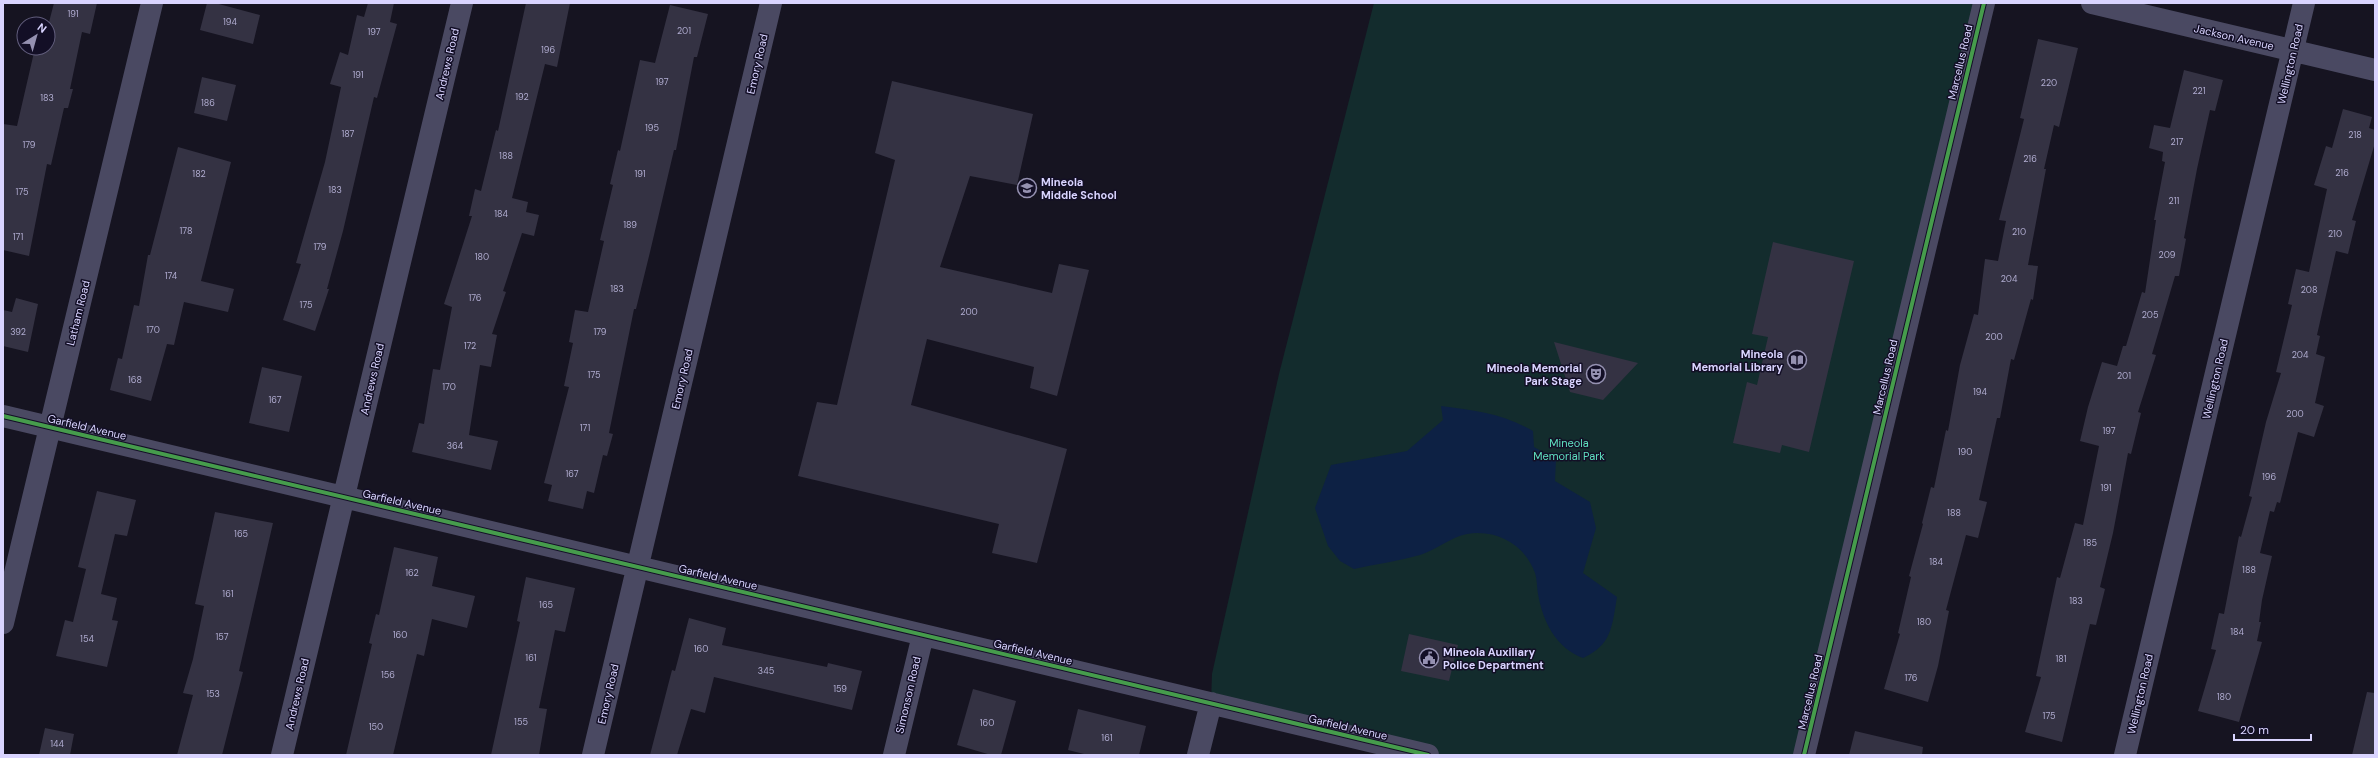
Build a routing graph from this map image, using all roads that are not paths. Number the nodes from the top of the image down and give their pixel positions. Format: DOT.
graph roads {
  1 [pos="152,3"];
  2 [pos="462,3"];
  3 [pos="771,3"];
  4 [pos="1984,3"];
  5 [pos="2092,3"];
  6 [pos="2304,3"];
  7 [pos="2293,51"];
  8 [pos="2375,70"];
  9 [pos="3,416"];
  10 [pos="50,427"];
  11 [pos="344,497"];
  12 [pos="638,567"];
  13 [pos="3,623"];
  14 [pos="923,635"];
  15 [pos="1210,703"];
  16 [pos="282,755"];
  17 [pos="593,755"];
  18 [pos="894,755"];
  19 [pos="1198,755"];
  20 [pos="1428,755"];
  21 [pos="1804,755"];
  22 [pos="2125,755"];
  1 -- 10 [label="street, Latham Road"];
  2 -- 11 [label="street, Andrews Road"];
  3 -- 12 [label="street, Emory Road"];
  4 -- 21 [label="street, Marcellus Road"];
  5 -- 7 [label="street, Jackson Avenue"];
  6 -- 7 [label="street, Wellington Road"];
  7 -- 8 [label="street, Jackson Avenue"];
  7 -- 22 [label="street, Wellington Road"];
  9 -- 10 [label="street, Garfield Avenue"];
  10 -- 11 [label="street, Garfield Avenue"];
  10 -- 13 [label="street, Latham Road"];
  11 -- 12 [label="street, Garfield Avenue"];
  11 -- 16 [label="street, Andrews Road"];
  12 -- 14 [label="street, Garfield Avenue"];
  12 -- 17 [label="street, Emory Road"];
  14 -- 15 [label="street, Garfield Avenue"];
  14 -- 18 [label="street, Simonson Road"];
  15 -- 19 [label="street"];
  15 -- 20 [label="street, Garfield Avenue"];
}
